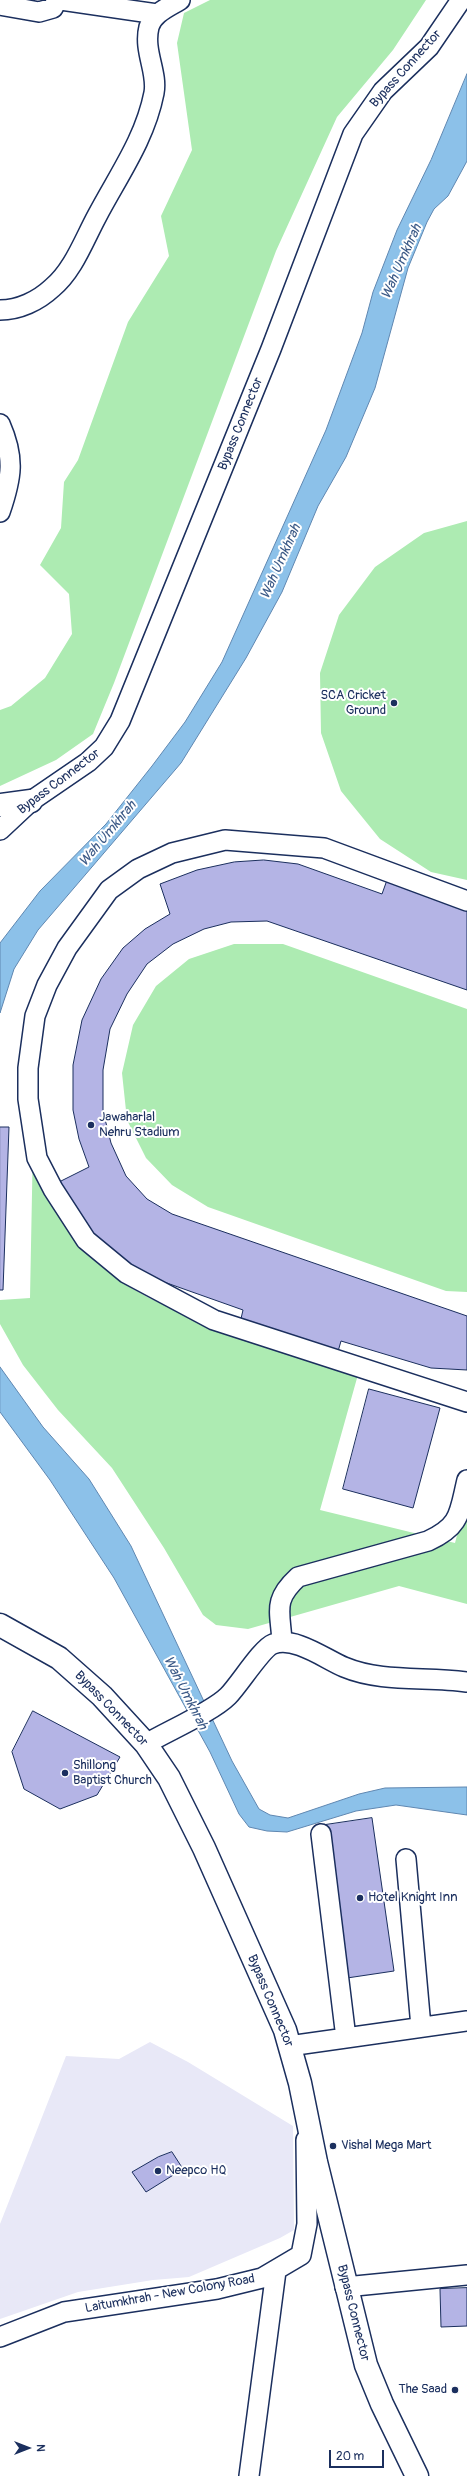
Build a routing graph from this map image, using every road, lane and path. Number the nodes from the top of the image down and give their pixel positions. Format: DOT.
graph roads {
  1 [pos="57,0"];
  2 [pos="61,0"];
  3 [pos="180,0"];
  4 [pos="461,0"];
  5 [pos="0,5"];
  6 [pos="157,14"];
  7 [pos="0,310"];
  8 [pos="0,424"];
  9 [pos="0,512"];
  10 [pos="31,801"];
  11 [pos="0,805"];
  12 [pos="0,830"];
  13 [pos="467,901"];
  14 [pos="467,1402"];
  15 [pos="467,1480"];
  16 [pos="2,1631"];
  17 [pos="282,1641"];
  18 [pos="467,1682"];
  19 [pos="146,1744"];
  20 [pos="321,1834"];
  21 [pos="406,1859"];
  22 [pos="467,2021"];
  23 [pos="421,2027"];
  24 [pos="346,2038"];
  25 [pos="290,2046"];
  26 [pos="306,2121"];
  27 [pos="276,2271"];
  28 [pos="467,2274"];
  29 [pos="345,2287"];
  30 [pos="0,2337"];
  31 [pos="249,2476"];
  32 [pos="417,2476"];
  1 -- 5 [label="street"];
  2 -- 6 [label="street"];
  3 -- 6 [label="street"];
  4 -- 10 [label="street, Bypass Connector"];
  6 -- 7 [label="street"];
  8 -- 9 [label="street"];
  10 -- 11 [label="main road"];
  10 -- 12 [label="street, Bypass Connector"];
  13 -- 14 [label="street"];
  15 -- 17 [label="street"];
  16 -- 19 [label="main road, Bypass Connector"];
  17 -- 18 [label="street"];
  17 -- 19 [label="street"];
  19 -- 25 [label="main road, Bypass Connector"];
  20 -- 24 [label="street"];
  21 -- 23 [label="street"];
  22 -- 23 [label="street"];
  23 -- 24 [label="street"];
  24 -- 25 [label="street"];
  25 -- 26 [label="main road, Bypass Connector"];
  26 -- 27 [label="street, Laitumkhrah - New Colony Road"];
  26 -- 29 [label="main road, Bypass Connector"];
  27 -- 30 [label="street, Laitumkhrah - New Colony Road"];
  27 -- 31 [label="street"];
  28 -- 29 [label="street"];
  29 -- 32 [label="main road, Bypass Connector"];
}
